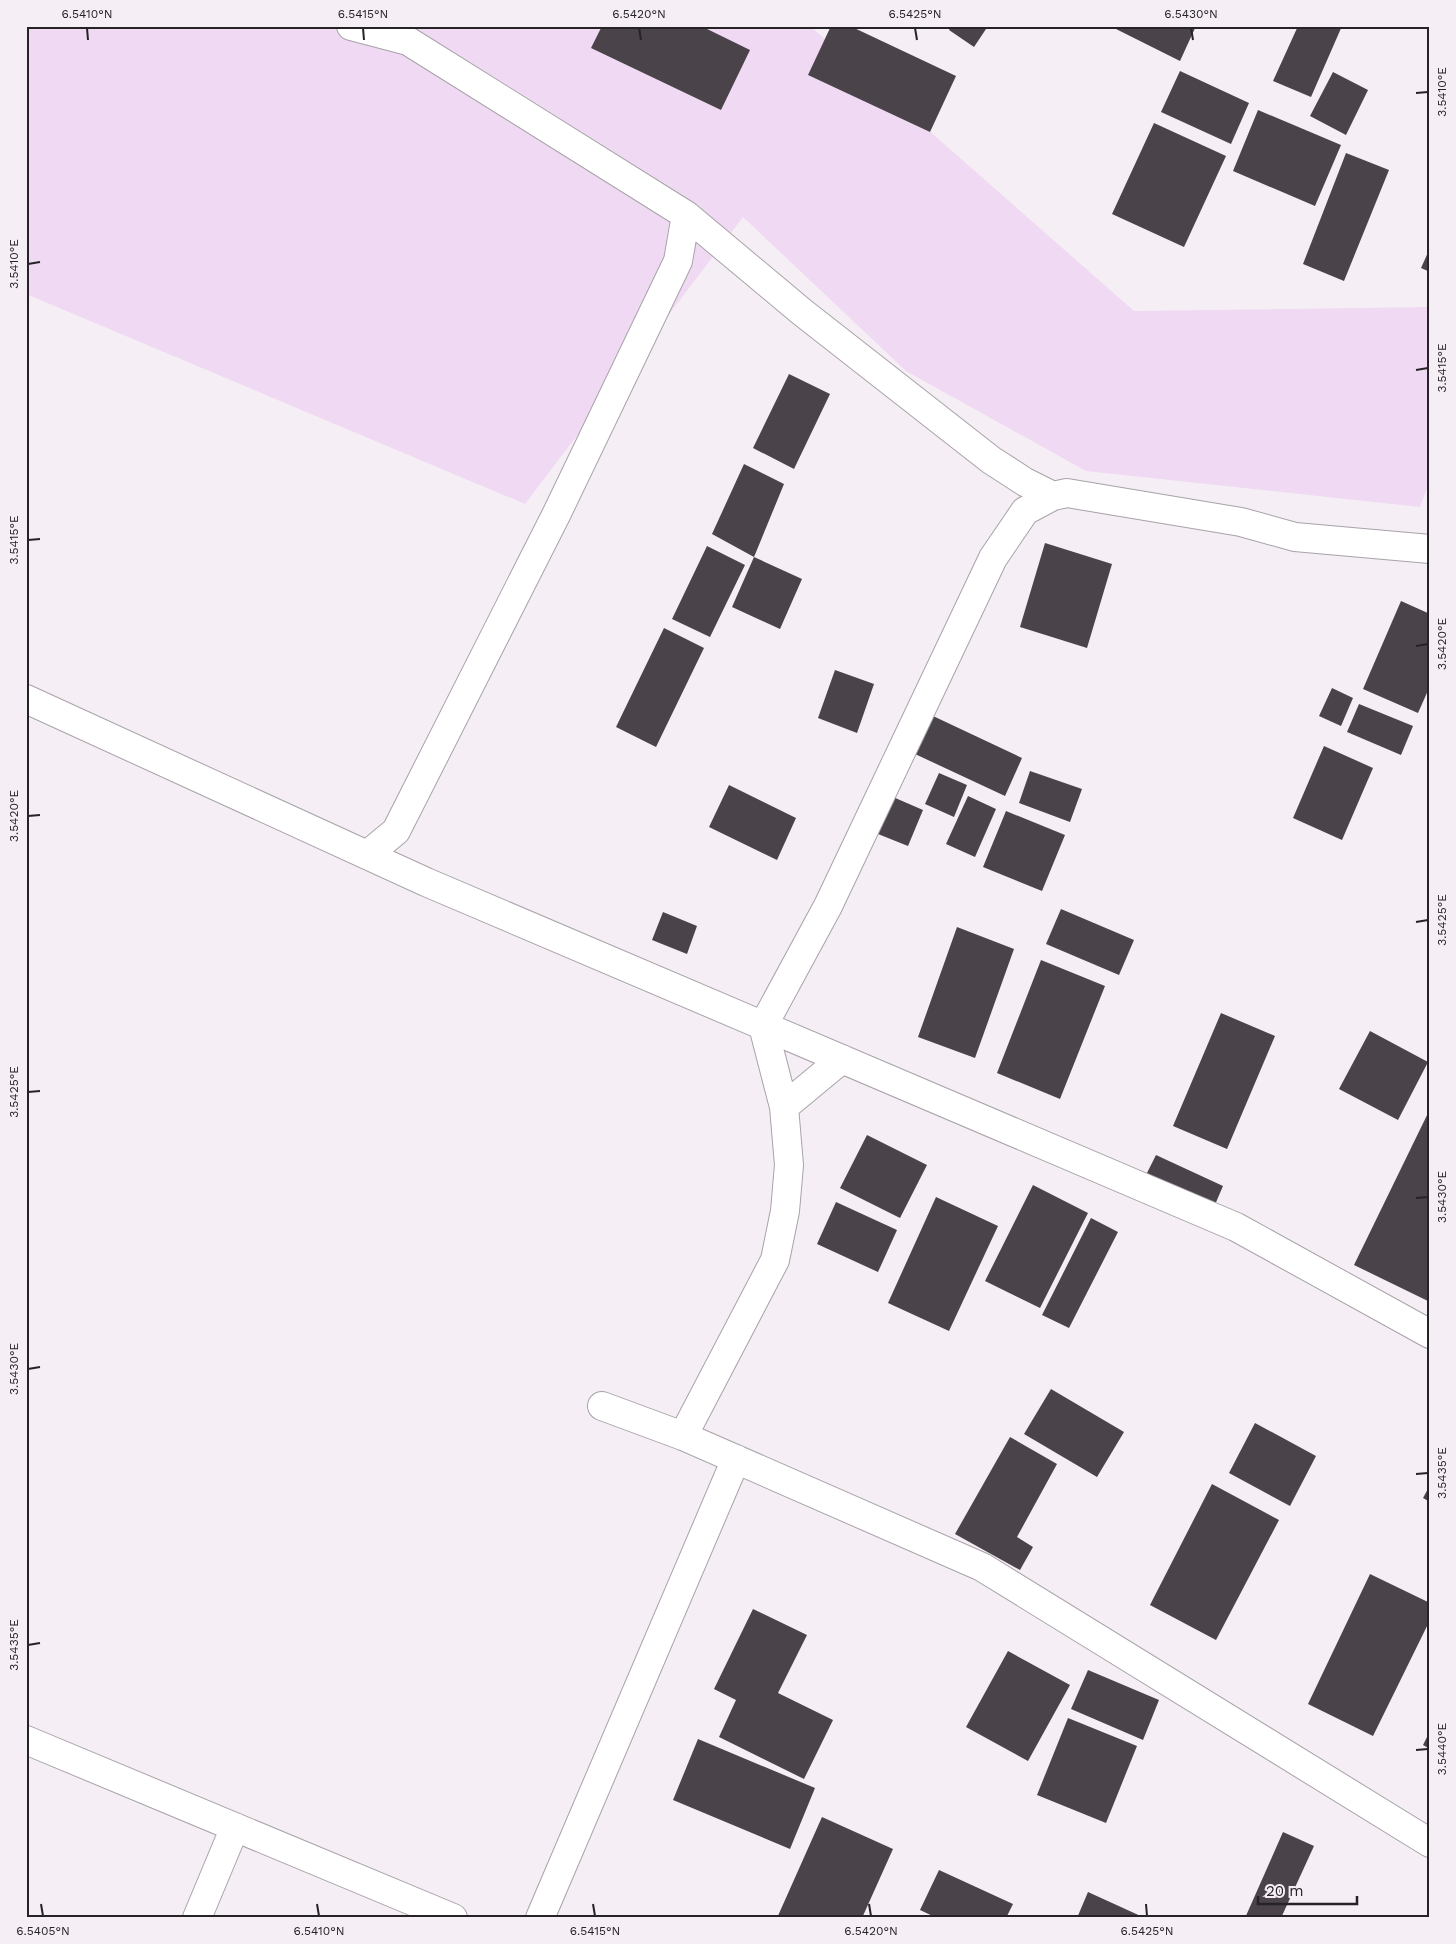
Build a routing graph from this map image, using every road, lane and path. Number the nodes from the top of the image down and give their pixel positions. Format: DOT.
graph roads {
  1 [pos="351,26"];
  2 [pos="686,215"];
  3 [pos="716,240"];
  4 [pos="678,261"];
  5 [pos="1053,496"];
  6 [pos="1430,549"];
  7 [pos="26,699"];
  8 [pos="396,831"];
  9 [pos="367,855"];
  10 [pos="426,882"];
  11 [pos="763,1026"];
  12 [pos="842,1059"];
  13 [pos="784,1107"];
  14 [pos="1430,1334"];
  15 [pos="602,1406"];
  16 [pos="683,1436"];
  17 [pos="736,1459"];
  18 [pos="26,1740"];
  19 [pos="235,1827"];
  20 [pos="1430,1843"];
  21 [pos="197,1918"];
  22 [pos="453,1918"];
  23 [pos="540,1918"];
  1 -- 2 [label="street"];
  2 -- 3 [label="street"];
  2 -- 4 [label="street"];
  3 -- 4 [label="street"];
  3 -- 5 [label="street"];
  4 -- 8 [label="street"];
  5 -- 6 [label="street"];
  5 -- 11 [label="street"];
  7 -- 9 [label="street"];
  8 -- 9 [label="street"];
  8 -- 10 [label="street"];
  9 -- 10 [label="street"];
  10 -- 11 [label="street"];
  11 -- 12 [label="street"];
  11 -- 13 [label="street"];
  12 -- 13 [label="street"];
  12 -- 14 [label="street"];
  13 -- 16 [label="street"];
  15 -- 16 [label="street"];
  16 -- 17 [label="street"];
  17 -- 20 [label="street"];
  17 -- 23 [label="street"];
  18 -- 19 [label="street"];
  19 -- 21 [label="street"];
  19 -- 22 [label="street"];
}
